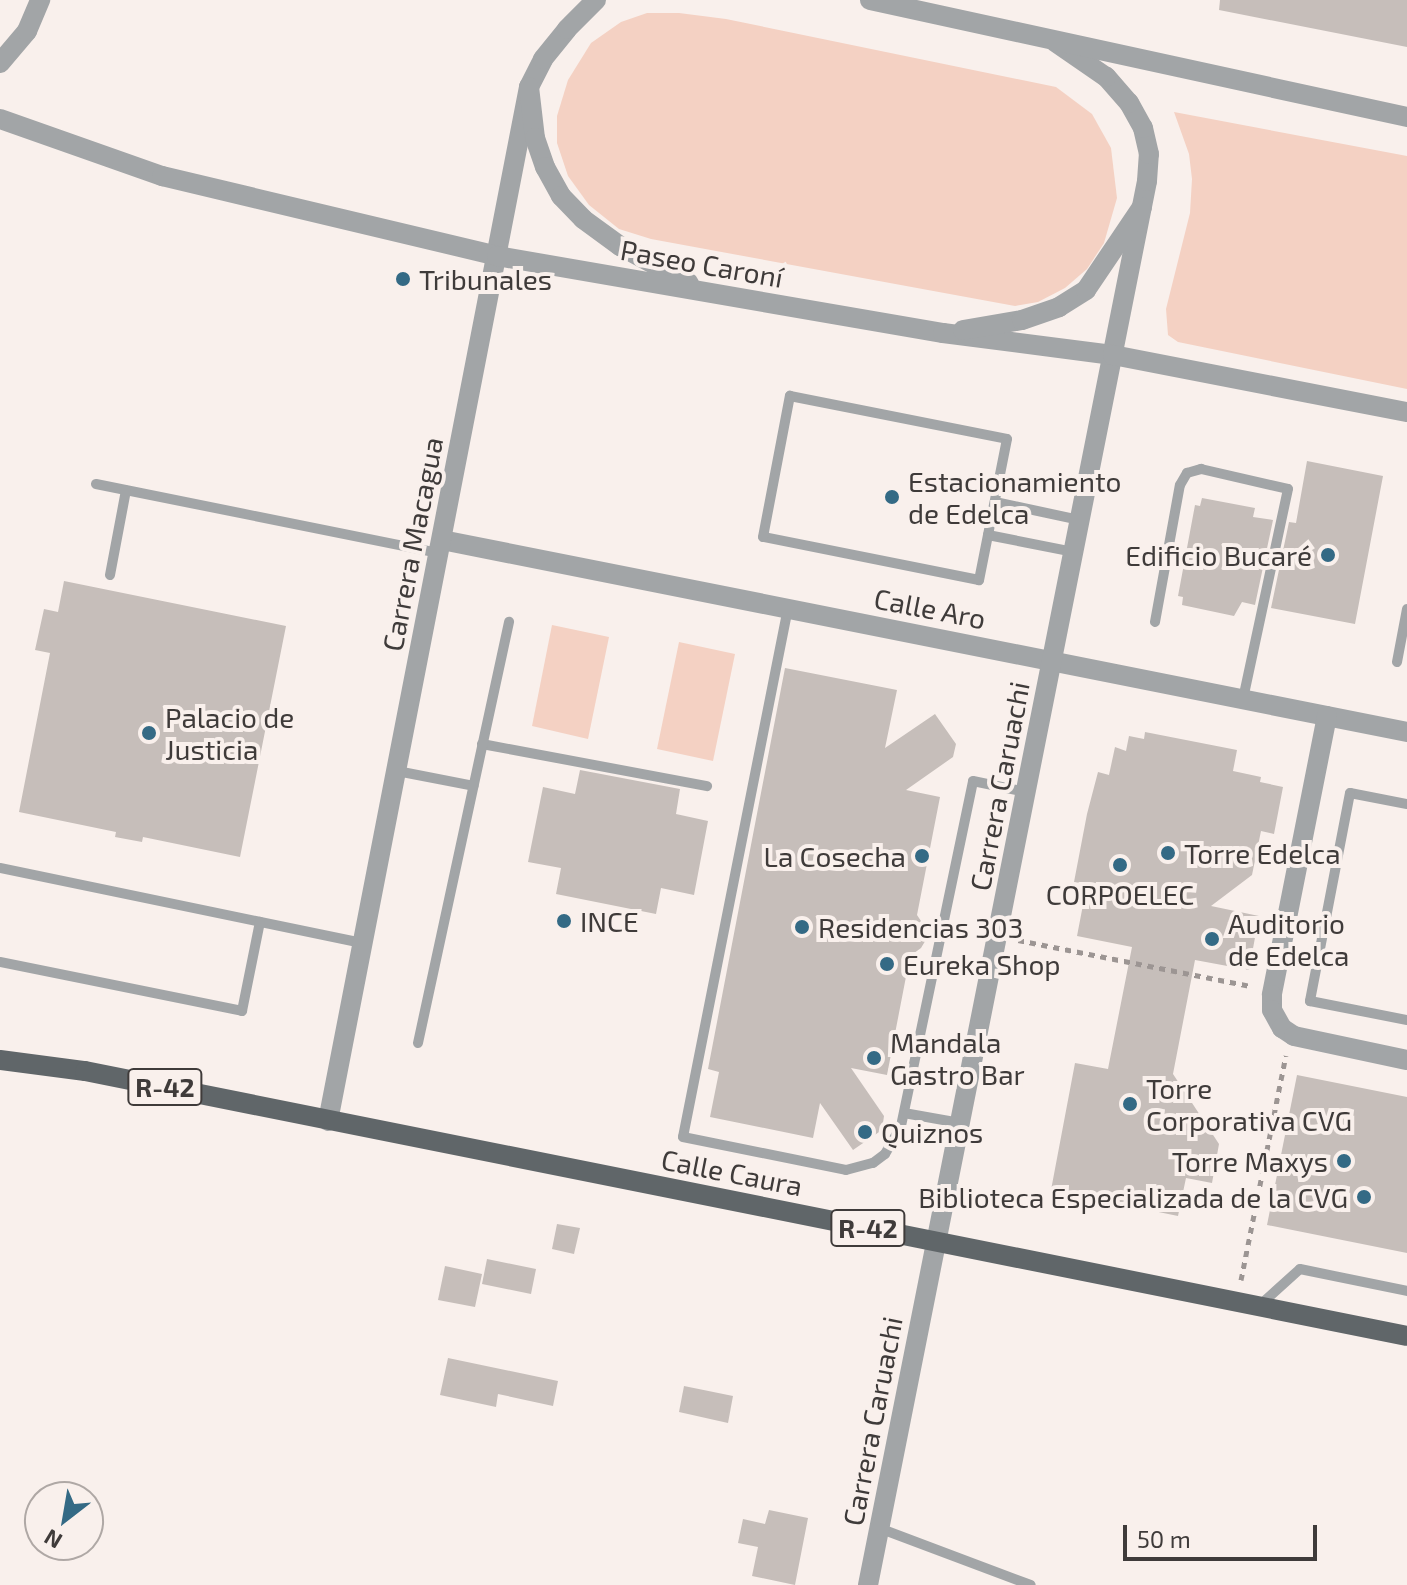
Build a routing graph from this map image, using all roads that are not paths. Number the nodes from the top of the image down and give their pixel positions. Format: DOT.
graph roads {
  1 [pos="40,0"];
  2 [pos="596,0"];
  3 [pos="870,0"];
  4 [pos="1048,39"];
  5 [pos="0,63"];
  6 [pos="529,87"];
  7 [pos="1407,117"];
  8 [pos="0,119"];
  9 [pos="1142,207"];
  10 [pos="497,256"];
  11 [pos="706,292"];
  12 [pos="943,333"];
  13 [pos="1113,355"];
  14 [pos="1407,412"];
  15 [pos="96,484"];
  16 [pos="126,490"];
  17 [pos="995,502"];
  18 [pos="1080,520"];
  19 [pos="988,535"];
  20 [pos="440,546"];
  21 [pos="1074,552"];
  22 [pos="110,575"];
  23 [pos="788,608"];
  24 [pos="1407,609"];
  25 [pos="509,622"];
  26 [pos="1155,622"];
  27 [pos="1052,661"];
  28 [pos="1397,662"];
  29 [pos="1243,699"];
  30 [pos="1327,716"];
  31 [pos="1407,732"];
  32 [pos="482,744"];
  33 [pos="397,771"];
  34 [pos="474,786"];
  35 [pos="707,786"];
  36 [pos="1026,792"];
  37 [pos="1407,804"];
  38 [pos="0,868"];
  39 [pos="260,922"];
  40 [pos="363,943"];
  41 [pos="0,962"];
  42 [pos="1407,1020"];
  43 [pos="418,1043"];
  44 [pos="0,1060"];
  45 [pos="1407,1060"];
  46 [pos="904,1113"];
  47 [pos="328,1121"];
  48 [pos="960,1123"];
  49 [pos="936,1242"];
  50 [pos="1407,1291"];
  51 [pos="1259,1306"];
  52 [pos="1407,1336"];
  53 [pos="879,1528"];
  54 [pos="868,1585"];
  55 [pos="1031,1585"];
  1 -- 5 [label="street"];
  2 -- 6 [label="street, Carrera Macagua"];
  3 -- 4 [label="street"];
  4 -- 7 [label="street"];
  4 -- 9 [label="street, Carrera Caruachi"];
  6 -- 10 [label="street, Carrera Macagua"];
  6 -- 11 [label="street"];
  8 -- 10 [label="street, Paseo Caroní"];
  9 -- 12 [label="street"];
  9 -- 13 [label="street, Carrera Caruachi"];
  10 -- 11 [label="street, Paseo Caroní"];
  10 -- 20 [label="street, Carrera Macagua"];
  11 -- 12 [label="street, Paseo Caroní"];
  12 -- 13 [label="street, Paseo Caroní"];
  13 -- 14 [label="street, Paseo Caroní"];
  13 -- 18 [label="street, Carrera Caruachi"];
  15 -- 16 [label="lane"];
  16 -- 20 [label="lane"];
  16 -- 22 [label="lane"];
  17 -- 18 [label="lane"];
  17 -- 19 [label="lane"];
  17 -- 19 [label="lane"];
  18 -- 21 [label="street, Carrera Caruachi"];
  19 -- 21 [label="lane"];
  20 -- 23 [label="street, Calle Aro"];
  20 -- 33 [label="street, Carrera Macagua"];
  21 -- 27 [label="street, Carrera Caruachi"];
  23 -- 27 [label="street, Calle Aro"];
  23 -- 46 [label="lane"];
  24 -- 28 [label="lane"];
  25 -- 32 [label="lane"];
  26 -- 29 [label="lane"];
  27 -- 29 [label="street, Calle Aro"];
  27 -- 36 [label="street, Carrera Caruachi"];
  29 -- 30 [label="street, Calle Aro"];
  30 -- 31 [label="street, Calle Aro"];
  30 -- 45 [label="street"];
  32 -- 34 [label="lane"];
  32 -- 35 [label="lane"];
  33 -- 34 [label="lane"];
  33 -- 40 [label="street, Carrera Macagua"];
  34 -- 43 [label="lane"];
  36 -- 46 [label="lane"];
  36 -- 48 [label="street, Carrera Caruachi"];
  37 -- 42 [label="lane"];
  38 -- 39 [label="lane"];
  39 -- 40 [label="lane"];
  39 -- 41 [label="lane"];
  40 -- 47 [label="street, Carrera Macagua"];
  44 -- 47 [label="main road, R-42"];
  46 -- 48 [label="lane"];
  47 -- 49 [label="main road, Calle Caura / R-42"];
  48 -- 49 [label="street, Carrera Caruachi"];
  49 -- 51 [label="main road, Calle Caura / R-42"];
  49 -- 53 [label="street, Carrera Caruachi"];
  50 -- 51 [label="lane"];
  51 -- 52 [label="main road, Calle Caura / R-42"];
  53 -- 54 [label="street, Carrera Caruachi"];
  53 -- 55 [label="lane"];
}
